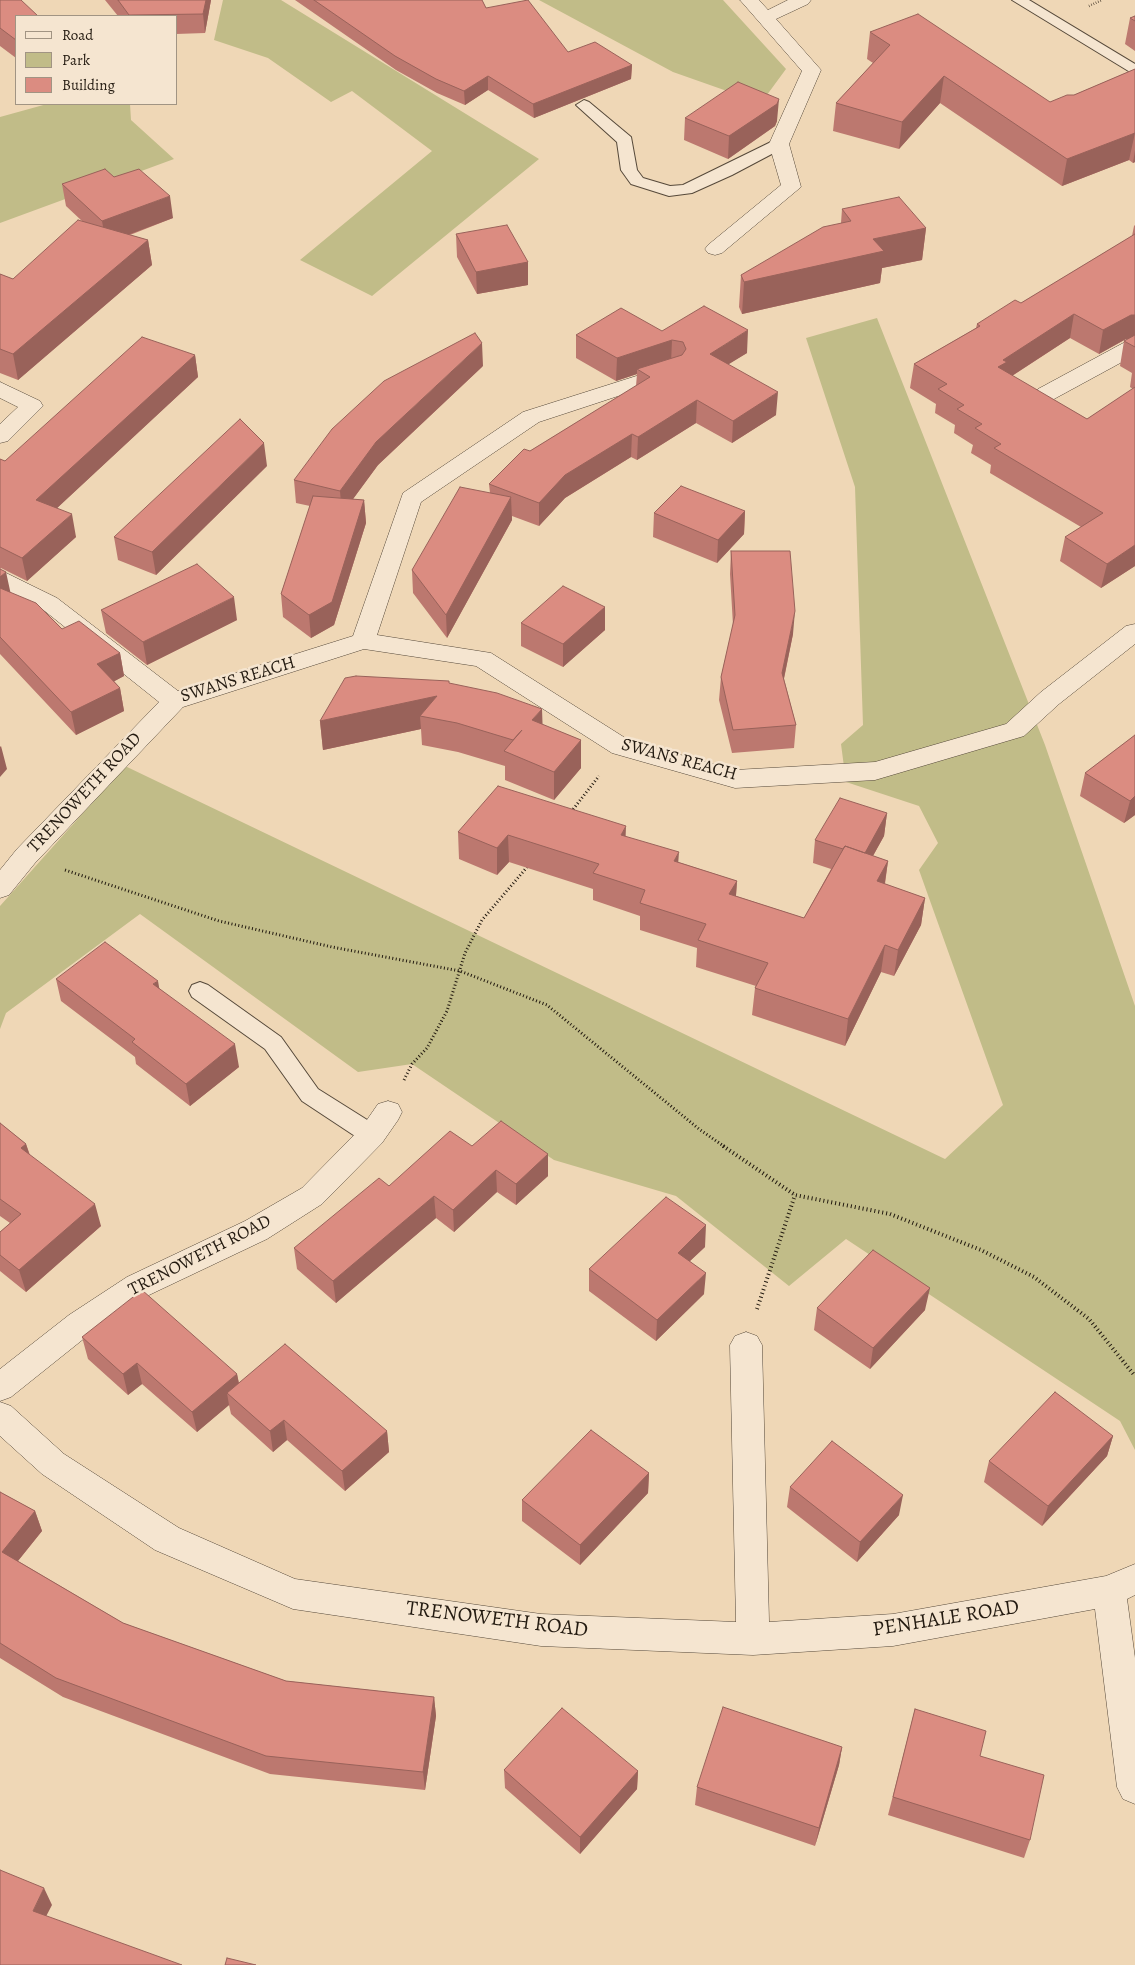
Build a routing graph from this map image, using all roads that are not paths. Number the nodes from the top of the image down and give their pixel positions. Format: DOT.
graph roads {
  1 [pos="749,0"];
  2 [pos="802,0"];
  3 [pos="1019,0"];
  4 [pos="765,18"];
  5 [pos="1135,72"];
  6 [pos="1122,84"];
  7 [pos="584,105"];
  8 [pos="779,144"];
  9 [pos="715,249"];
  10 [pos="1135,346"];
  11 [pos="672,370"];
  12 [pos="0,389"];
  13 [pos="1046,394"];
  14 [pos="0,436"];
  15 [pos="0,578"];
  16 [pos="1135,632"];
  17 [pos="363,641"];
  18 [pos="174,701"];
  19 [pos="0,888"];
  20 [pos="200,991"];
  21 [pos="380,1123"];
  22 [pos="746,1345"];
  23 [pos="0,1387"];
  24 [pos="0,1416"];
  25 [pos="1122,1585"];
  26 [pos="753,1639"];
  27 [pos="1135,1787"];
  1 -- 4 [label="street"];
  2 -- 4 [label="street"];
  3 -- 5 [label="lane"];
  4 -- 8 [label="street"];
  5 -- 6 [label="lane"];
  7 -- 8 [label="lane"];
  8 -- 9 [label="street"];
  10 -- 13 [label="street"];
  11 -- 17 [label="street"];
  12 -- 14 [label="street"];
  15 -- 18 [label="street, SWANS REACH"];
  16 -- 17 [label="street, SWANS REACH"];
  17 -- 18 [label="street, SWANS REACH"];
  18 -- 19 [label="street, TRENOWETH ROAD"];
  20 -- 21 [label="lane"];
  21 -- 23 [label="street, TRENOWETH ROAD"];
  22 -- 26 [label="street"];
  24 -- 26 [label="street, TRENOWETH ROAD"];
  25 -- 26 [label="street, PENHALE ROAD"];
  25 -- 27 [label="street"];
}
